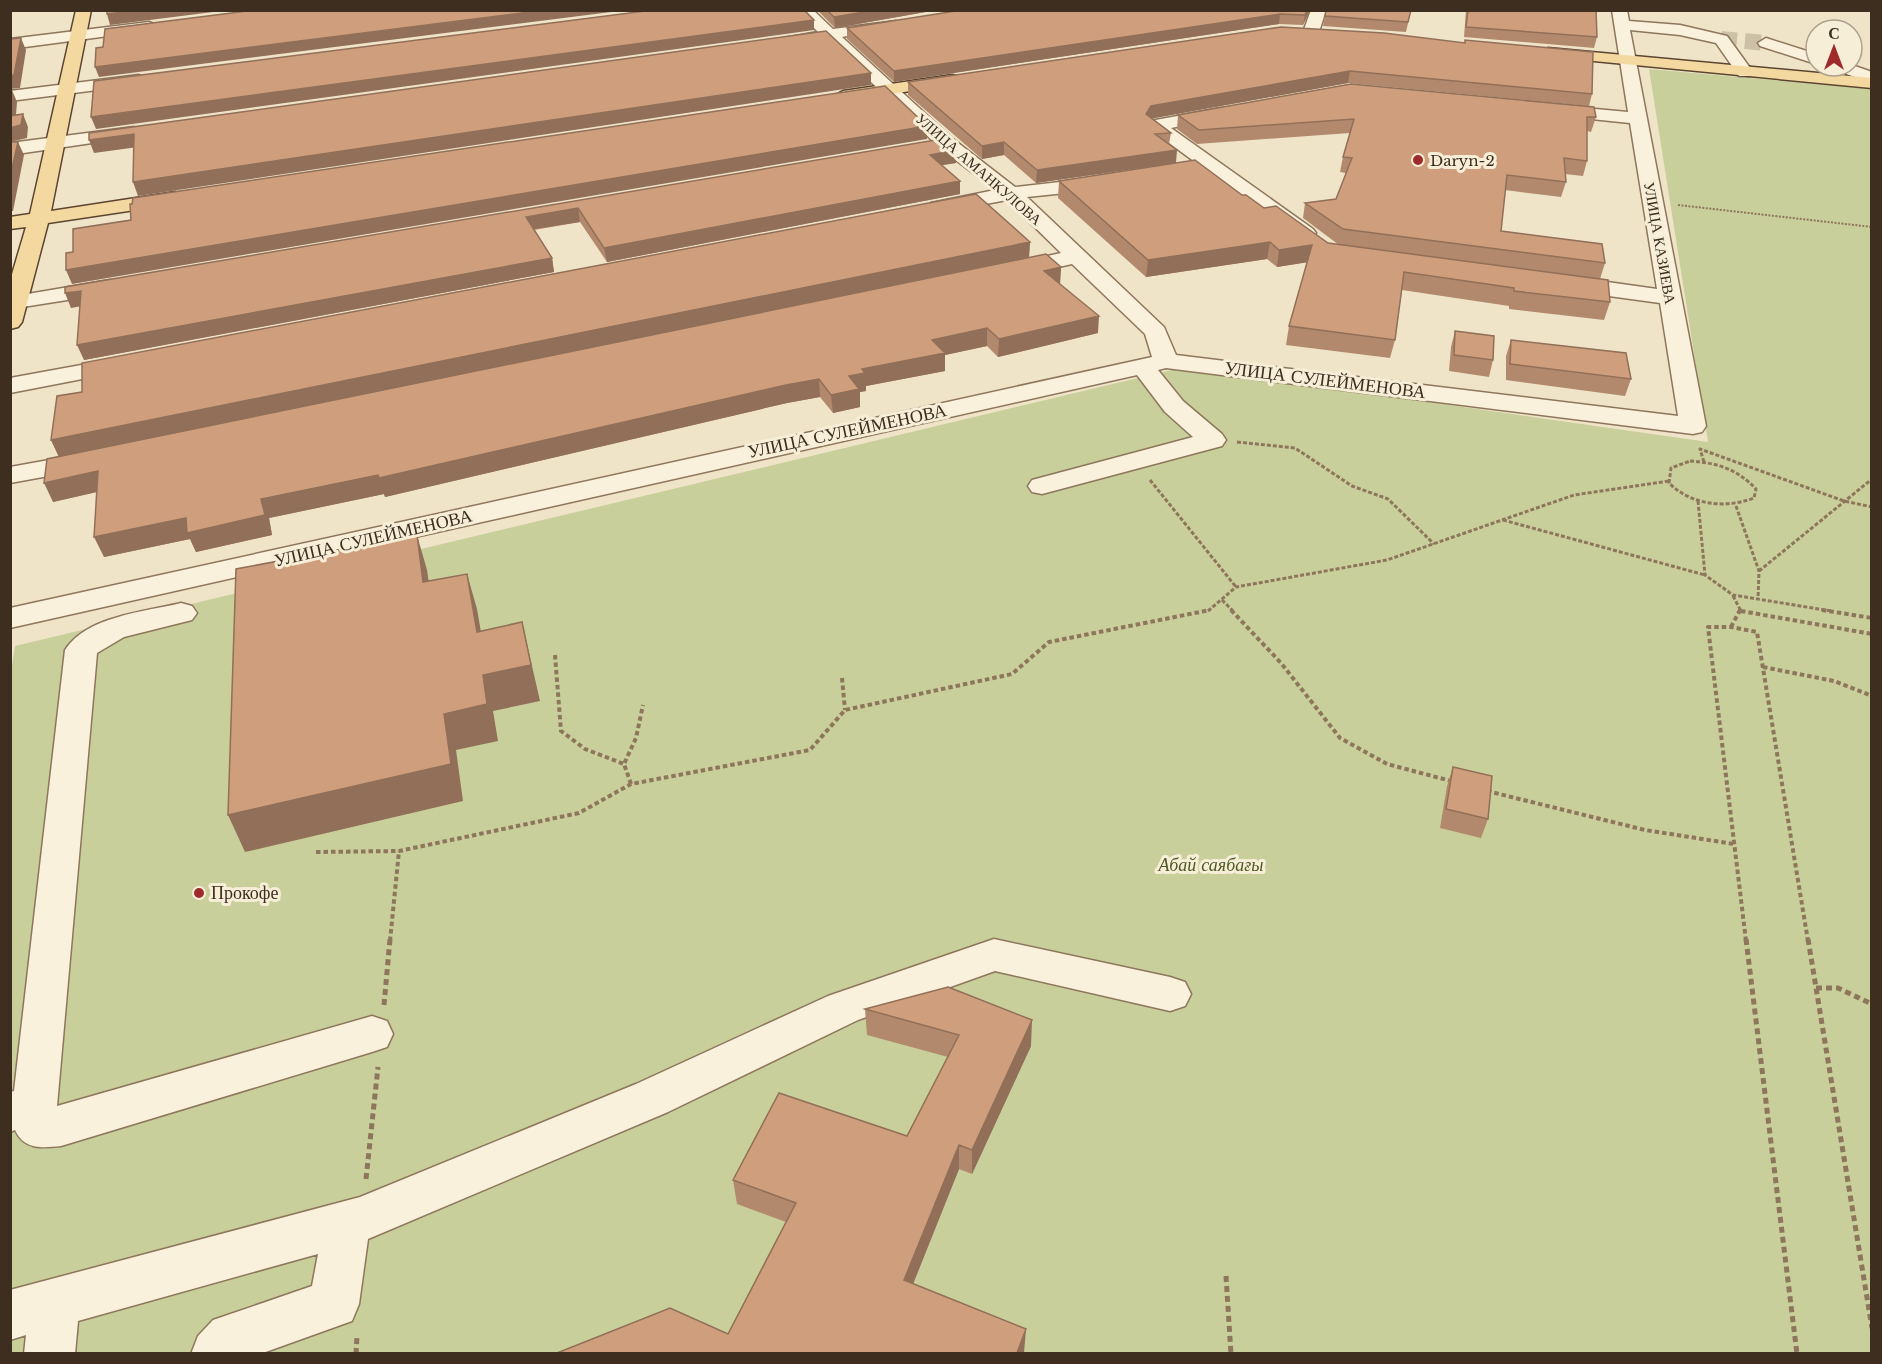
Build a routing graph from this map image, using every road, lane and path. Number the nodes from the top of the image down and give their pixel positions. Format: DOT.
graph roads {
  1 [pos="84,10"];
  2 [pos="804,10"];
  3 [pos="1319,10"];
  4 [pos="1620,16"];
  5 [pos="909,21"];
  6 [pos="163,26"];
  7 [pos="1303,32"];
  8 [pos="1331,33"];
  9 [pos="832,35"];
  10 [pos="79,36"];
  11 [pos="1766,43"];
  12 [pos="10,44"];
  13 [pos="773,44"];
  14 [pos="1533,52"];
  15 [pos="1804,55"];
  16 [pos="1626,60"];
  17 [pos="1745,72"];
  18 [pos="970,77"];
  19 [pos="150,78"];
  20 [pos="1872,83"];
  21 [pos="68,88"];
  22 [pos="887,90"];
  23 [pos="10,96"];
  24 [pos="828,99"];
  25 [pos="1532,108"];
  26 [pos="1235,110"];
  27 [pos="1636,118"];
  28 [pos="150,130"];
  29 [pos="56,143"];
  30 [pos="946,143"];
  31 [pos="923,147"];
  32 [pos="10,149"];
  33 [pos="1212,165"];
  34 [pos="1011,193"];
  35 [pos="192,195"];
  36 [pos="1652,202"];
  37 [pos="917,211"];
  38 [pos="39,219"];
  39 [pos="10,223"];
  40 [pos="1872,227"];
  41 [pos="1324,246"];
  42 [pos="1077,256"];
  43 [pos="984,276"];
  44 [pos="1542,280"];
  45 [pos="132,283"];
  46 [pos="1669,297"];
  47 [pos="12,313"];
  48 [pos="140,361"];
  49 [pos="1155,363"];
  50 [pos="10,386"];
  51 [pos="1693,426"];
  52 [pos="1212,440"];
  53 [pos="109,457"];
  54 [pos="1135,461"];
  55 [pos="1704,462"];
  56 [pos="10,474"];
  57 [pos="1872,479"];
  58 [pos="1669,481"];
  59 [pos="1042,486"];
  60 [pos="1698,501"];
  61 [pos="1844,501"];
  62 [pos="1736,506"];
  63 [pos="1872,507"];
  64 [pos="1502,520"];
  65 [pos="1434,544"];
  66 [pos="1759,571"];
  67 [pos="1705,575"];
  68 [pos="1236,587"];
  69 [pos="1733,595"];
  70 [pos="1758,599"];
  71 [pos="1222,600"];
  72 [pos="1741,611"];
  73 [pos="181,613"];
  74 [pos="10,618"];
  75 [pos="1872,618"];
  76 [pos="1731,627"];
  77 [pos="1872,634"];
  78 [pos="555,656"];
  79 [pos="1763,667"];
  80 [pos="842,678"];
  81 [pos="1872,696"];
  82 [pos="643,705"];
  83 [pos="845,710"];
  84 [pos="624,764"];
  85 [pos="1453,782"];
  86 [pos="631,784"];
  87 [pos="1475,788"];
  88 [pos="1734,844"];
  89 [pos="399,851"];
  90 [pos="316,852"];
  91 [pos="1815,988"];
  92 [pos="1170,994"];
  93 [pos="1872,1004"];
  94 [pos="378,1035"];
  95 [pos="23,1108"];
  96 [pos="354,1221"];
  97 [pos="1226,1276"];
  98 [pos="33,1309"];
  99 [pos="1872,1328"];
  100 [pos="357,1331"];
  101 [pos="49,1353"];
  102 [pos="216,1353"];
  103 [pos="356,1353"];
  104 [pos="1231,1353"];
  105 [pos="1797,1353"];
  1 -- 10 [label="main road"];
  2 -- 9 [label="street, УЛИЦА АМАНКУЛОВА"];
  3 -- 7 [label="street"];
  4 -- 16 [label="street, УЛИЦА КАЗИЕВА"];
  4 -- 17 [label="street"];
  5 -- 9 [label="street"];
  6 -- 10 [label="street"];
  7 -- 8 [label="main road"];
  9 -- 13 [label="street"];
  9 -- 22 [label="street, УЛИЦА АМАНКУЛОВА"];
  10 -- 12 [label="street"];
  10 -- 21 [label="main road"];
  11 -- 15 [label="street"];
  14 -- 16 [label="main road"];
  16 -- 17 [label="main road"];
  16 -- 27 [label="street, УЛИЦА КАЗИЕВА"];
  17 -- 20 [label="main road"];
  18 -- 22 [label="main road"];
  19 -- 21 [label="street"];
  21 -- 23 [label="street"];
  21 -- 29 [label="main road"];
  22 -- 24 [label="main road"];
  22 -- 30 [label="street, УЛИЦА АМАНКУЛОВА"];
  25 -- 27 [label="street"];
  26 -- 33 [label="street"];
  27 -- 36 [label="street, УЛИЦА КАЗИЕВА"];
  28 -- 29 [label="street"];
  29 -- 32 [label="street"];
  29 -- 38 [label="main road"];
  30 -- 31 [label="street"];
  30 -- 34 [label="street, УЛИЦА АМАНКУЛОВА"];
  33 -- 34 [label="street"];
  33 -- 41 [label="street"];
  34 -- 37 [label="street"];
  34 -- 42 [label="street, УЛИЦА АМАНКУЛОВА"];
  35 -- 38 [label="main road"];
  36 -- 40 [label="path"];
  36 -- 46 [label="street, УЛИЦА КАЗИЕВА"];
  38 -- 39 [label="main road"];
  38 -- 47 [label="main road"];
  42 -- 43 [label="street"];
  42 -- 49 [label="street, УЛИЦА АМАНКУЛОВА"];
  44 -- 46 [label="street"];
  45 -- 47 [label="street"];
  46 -- 51 [label="street, УЛИЦА КАЗИЕВА"];
  48 -- 50 [label="street"];
  49 -- 51 [label="street, УЛИЦА СУЛЕЙМЕНОВА"];
  49 -- 52 [label="street, УЛИЦА АМАНКУЛОВА"];
  49 -- 74 [label="street, УЛИЦА СУЛЕЙМЕНОВА"];
  52 -- 54 [label="street"];
  52 -- 65 [label="path"];
  53 -- 56 [label="street"];
  54 -- 59 [label="street"];
  54 -- 68 [label="path"];
  55 -- 58 [label="path"];
  55 -- 61 [label="path"];
  55 -- 62 [label="path"];
  57 -- 61 [label="path"];
  58 -- 60 [label="path"];
  58 -- 64 [label="path"];
  60 -- 62 [label="path"];
  60 -- 67 [label="path"];
  61 -- 63 [label="path"];
  61 -- 66 [label="path"];
  62 -- 66 [label="path"];
  64 -- 65 [label="path"];
  64 -- 67 [label="path"];
  65 -- 68 [label="path"];
  66 -- 70 [label="path"];
  67 -- 69 [label="path"];
  68 -- 71 [label="path"];
  69 -- 70 [label="path"];
  69 -- 72 [label="path"];
  70 -- 75 [label="path"];
  71 -- 83 [label="path"];
  71 -- 85 [label="path"];
  72 -- 76 [label="path"];
  72 -- 77 [label="path"];
  73 -- 95 [label="street"];
  76 -- 79 [label="path"];
  76 -- 88 [label="path"];
  78 -- 84 [label="path"];
  79 -- 81 [label="path"];
  79 -- 91 [label="path"];
  80 -- 83 [label="path"];
  82 -- 84 [label="path"];
  83 -- 86 [label="path"];
  84 -- 86 [label="path"];
  86 -- 89 [label="path"];
  87 -- 88 [label="path"];
  88 -- 105 [label="path"];
  89 -- 90 [label="path"];
  89 -- 94 [label="path"];
  91 -- 93 [label="path"];
  91 -- 99 [label="path"];
  92 -- 96 [label="street"];
  94 -- 95 [label="street"];
  94 -- 96 [label="path"];
  96 -- 98 [label="street"];
  96 -- 102 [label="street"];
  97 -- 104 [label="path"];
  98 -- 101 [label="street"];
  100 -- 103 [label="path"];
}
